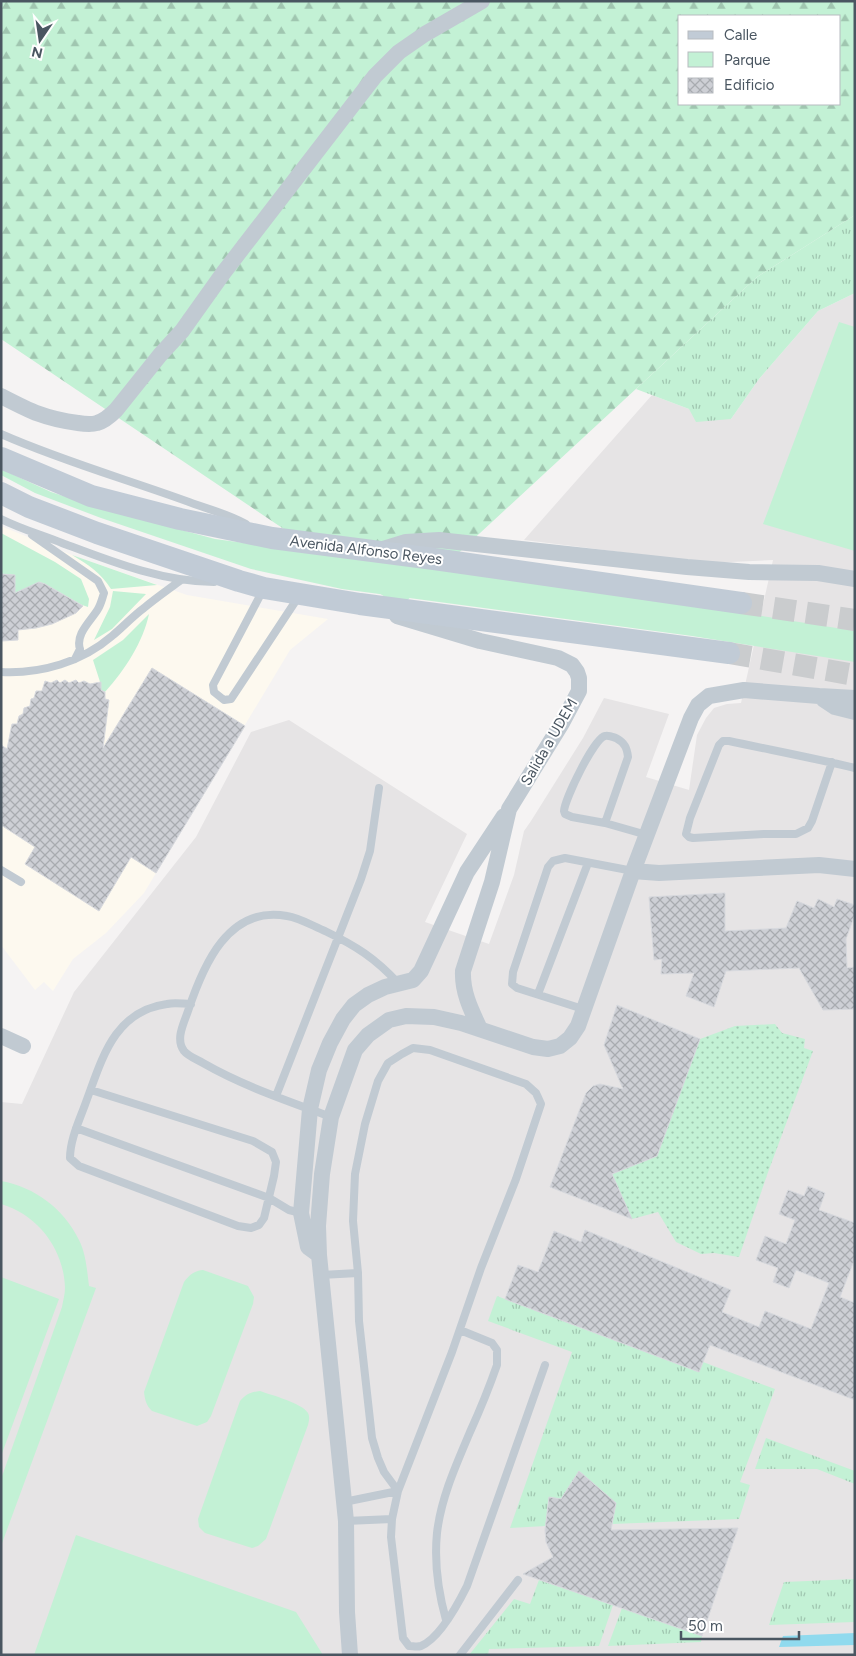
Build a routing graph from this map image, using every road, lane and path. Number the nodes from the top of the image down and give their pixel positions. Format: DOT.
graph roads {
  1 [pos="482,1"];
  2 [pos="1,396"];
  3 [pos="1,434"];
  4 [pos="1,458"];
  5 [pos="1,494"];
  6 [pos="1,519"];
  7 [pos="24,530"];
  8 [pos="272,538"];
  9 [pos="375,552"];
  10 [pos="855,579"];
  11 [pos="181,580"];
  12 [pos="239,582"];
  13 [pos="264,588"];
  14 [pos="299,595"];
  15 [pos="741,603"];
  16 [pos="360,604"];
  17 [pos="729,653"];
  18 [pos="75,659"];
  19 [pos="1,672"];
  20 [pos="819,696"];
  21 [pos="855,698"];
  22 [pos="855,712"];
  23 [pos="832,762"];
  24 [pos="855,768"];
  25 [pos="379,788"];
  26 [pos="509,808"];
  27 [pos="605,823"];
  28 [pos="647,835"];
  29 [pos="588,862"];
  30 [pos="855,868"];
  31 [pos="1,870"];
  32 [pos="633,871"];
  33 [pos="21,882"];
  34 [pos="338,938"];
  35 [pos="399,984"];
  36 [pos="538,994"];
  37 [pos="190,1004"];
  38 [pos="583,1008"];
  39 [pos="480,1029"];
  40 [pos="1,1036"];
  41 [pos="23,1046"];
  42 [pos="90,1090"];
  43 [pos="276,1096"];
  44 [pos="310,1109"];
  45 [pos="331,1117"];
  46 [pos="76,1128"];
  47 [pos="269,1198"];
  48 [pos="301,1214"];
  49 [pos="319,1255"];
  50 [pos="358,1273"];
  51 [pos="321,1275"];
  52 [pos="460,1330"];
  53 [pos="545,1365"];
  54 [pos="398,1491"];
  55 [pos="344,1502"];
  56 [pos="392,1519"];
  57 [pos="346,1521"];
  58 [pos="518,1580"];
  59 [pos="446,1620"];
  60 [pos="350,1655"];
  61 [pos="460,1655"];
  1 -- 2 [label="street"];
  3 -- 8 [label="lane"];
  4 -- 8 [label="main road, Avenida Alfonso Reyes"];
  5 -- 12 [label="main road"];
  6 -- 7 [label="lane"];
  7 -- 11 [label="lane"];
  7 -- 18 [label="lane"];
  8 -- 9 [label="main road, Avenida Alfonso Reyes"];
  9 -- 10 [label="street"];
  9 -- 15 [label="main road, Avenida Alfonso Reyes"];
  11 -- 12 [label="lane"];
  11 -- 18 [label="lane"];
  12 -- 13 [label="main road"];
  13 -- 14 [label="main road"];
  13 -- 14 [label="lane"];
  14 -- 16 [label="main road"];
  16 -- 17 [label="main road"];
  16 -- 26 [label="street, Salida a UDEM"];
  18 -- 19 [label="lane"];
  20 -- 21 [label="street"];
  20 -- 22 [label="street"];
  20 -- 28 [label="street"];
  23 -- 23 [label="lane"];
  23 -- 24 [label="lane"];
  25 -- 34 [label="lane"];
  26 -- 35 [label="street"];
  26 -- 39 [label="street, Salida a UDEM"];
  27 -- 27 [label="lane"];
  27 -- 28 [label="lane"];
  28 -- 32 [label="street"];
  29 -- 32 [label="lane"];
  29 -- 36 [label="lane"];
  29 -- 36 [label="lane"];
  30 -- 32 [label="street"];
  31 -- 33 [label="lane"];
  32 -- 38 [label="street"];
  34 -- 35 [label="lane"];
  34 -- 37 [label="lane"];
  34 -- 43 [label="lane"];
  35 -- 44 [label="street"];
  36 -- 38 [label="lane"];
  37 -- 42 [label="lane"];
  37 -- 43 [label="lane"];
  38 -- 39 [label="street"];
  39 -- 45 [label="street"];
  40 -- 41 [label="street"];
  42 -- 46 [label="lane"];
  42 -- 47 [label="lane"];
  43 -- 44 [label="lane"];
  44 -- 45 [label="lane"];
  44 -- 48 [label="street"];
  45 -- 49 [label="street"];
  46 -- 47 [label="lane"];
  46 -- 47 [label="lane"];
  47 -- 48 [label="lane"];
  48 -- 49 [label="street"];
  49 -- 51 [label="street"];
  50 -- 51 [label="lane"];
  50 -- 52 [label="lane"];
  50 -- 54 [label="lane"];
  51 -- 55 [label="street"];
  52 -- 54 [label="lane"];
  52 -- 59 [label="lane"];
  53 -- 59 [label="lane"];
  54 -- 55 [label="lane"];
  54 -- 56 [label="lane"];
  55 -- 57 [label="street"];
  56 -- 57 [label="lane"];
  56 -- 59 [label="lane"];
  57 -- 60 [label="street"];
  58 -- 61 [label="lane"];
}
